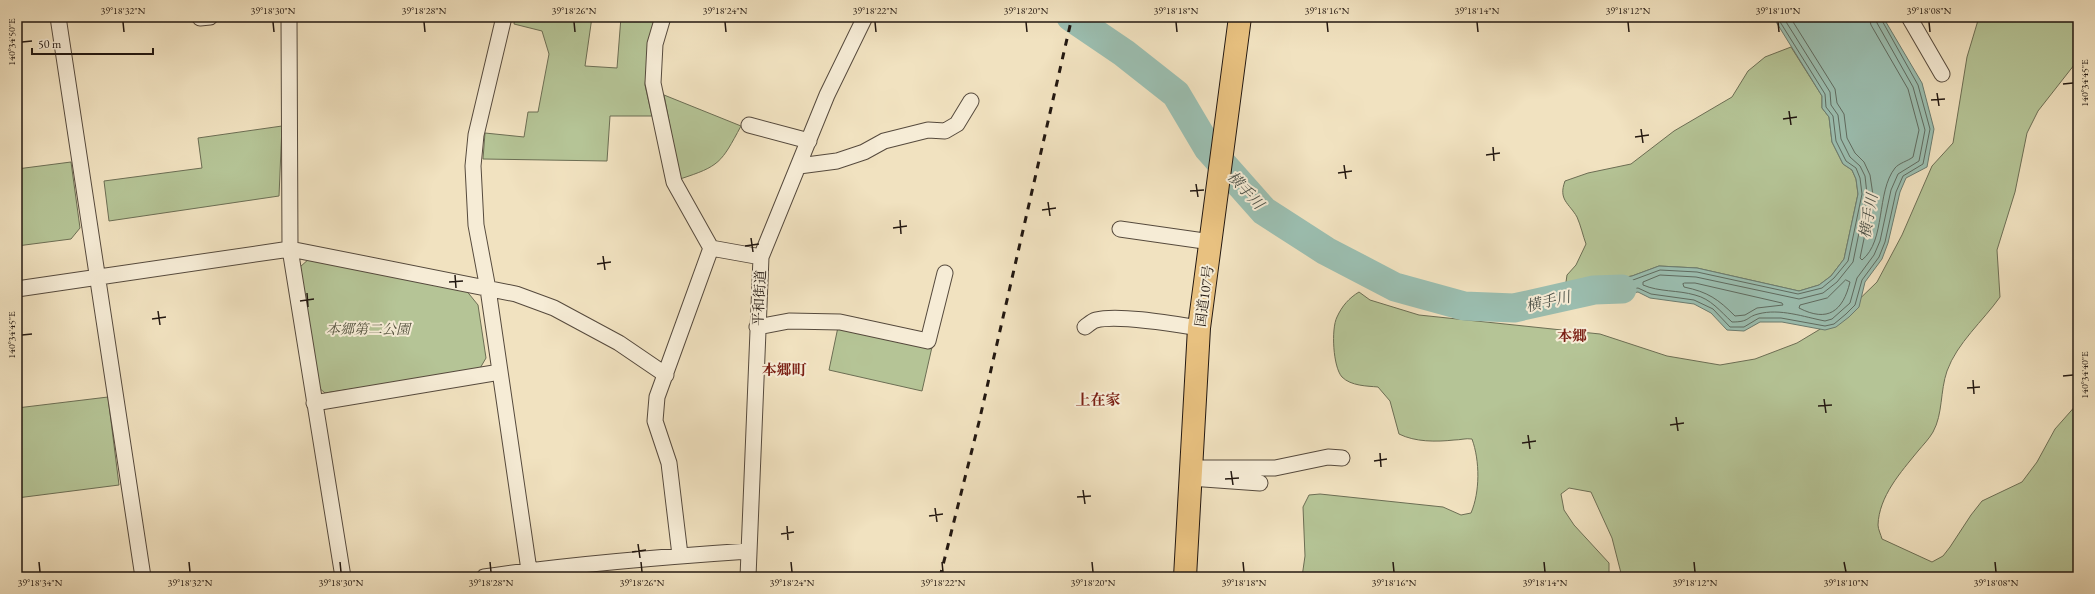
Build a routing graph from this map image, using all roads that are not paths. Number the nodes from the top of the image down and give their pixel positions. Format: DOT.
graph roads {
  1 [pos="58,17"];
  2 [pos="289,17"];
  3 [pos="504,17"];
  4 [pos="663,17"];
  5 [pos="865,17"];
  6 [pos="1240,17"];
  7 [pos="1909,17"];
  8 [pos="1942,74"];
  9 [pos="971,101"];
  10 [pos="749,125"];
  11 [pos="809,142"];
  12 [pos="799,166"];
  13 [pos="1120,229"];
  14 [pos="1211,242"];
  15 [pos="711,248"];
  16 [pos="290,249"];
  17 [pos="760,257"];
  18 [pos="945,273"];
  19 [pos="96,278"];
  20 [pos="17,289"];
  21 [pos="488,289"];
  22 [pos="757,327"];
  23 [pos="1085,327"];
  24 [pos="1199,328"];
  25 [pos="500,372"];
  26 [pos="666,375"];
  27 [pos="314,403"];
  28 [pos="1342,458"];
  29 [pos="1190,473"];
  30 [pos="1260,483"];
  31 [pos="749,551"];
  32 [pos="680,555"];
  33 [pos="530,574"];
  34 [pos="143,577"];
  35 [pos="342,577"];
  36 [pos="484,577"];
  37 [pos="748,577"];
  38 [pos="1184,577"];
  1 -- 19 [label="street"];
  2 -- 16 [label="street"];
  3 -- 21 [label="street"];
  4 -- 15 [label="street"];
  5 -- 11 [label="street, 平和街道"];
  6 -- 14 [label="highway, 国道107号"];
  7 -- 8 [label="street"];
  9 -- 12 [label="street"];
  10 -- 11 [label="street"];
  11 -- 12 [label="street, 平和街道"];
  12 -- 17 [label="street, 平和街道"];
  13 -- 14 [label="street"];
  14 -- 24 [label="highway, 国道107号"];
  15 -- 17 [label="street"];
  15 -- 26 [label="street"];
  16 -- 19 [label="street"];
  16 -- 21 [label="street"];
  16 -- 27 [label="street"];
  17 -- 22 [label="street, 平和街道"];
  18 -- 22 [label="street"];
  19 -- 20 [label="street"];
  19 -- 34 [label="street"];
  21 -- 25 [label="street"];
  21 -- 26 [label="street"];
  22 -- 31 [label="street, 平和街道"];
  23 -- 24 [label="street"];
  24 -- 29 [label="highway, 国道107号"];
  25 -- 27 [label="street"];
  25 -- 33 [label="street"];
  26 -- 32 [label="street"];
  27 -- 35 [label="street"];
  28 -- 29 [label="street"];
  29 -- 30 [label="street"];
  29 -- 38 [label="highway, 国道107号"];
  31 -- 32 [label="street"];
  31 -- 37 [label="street, 平和街道"];
  32 -- 33 [label="street"];
  33 -- 36 [label="street"];
}
